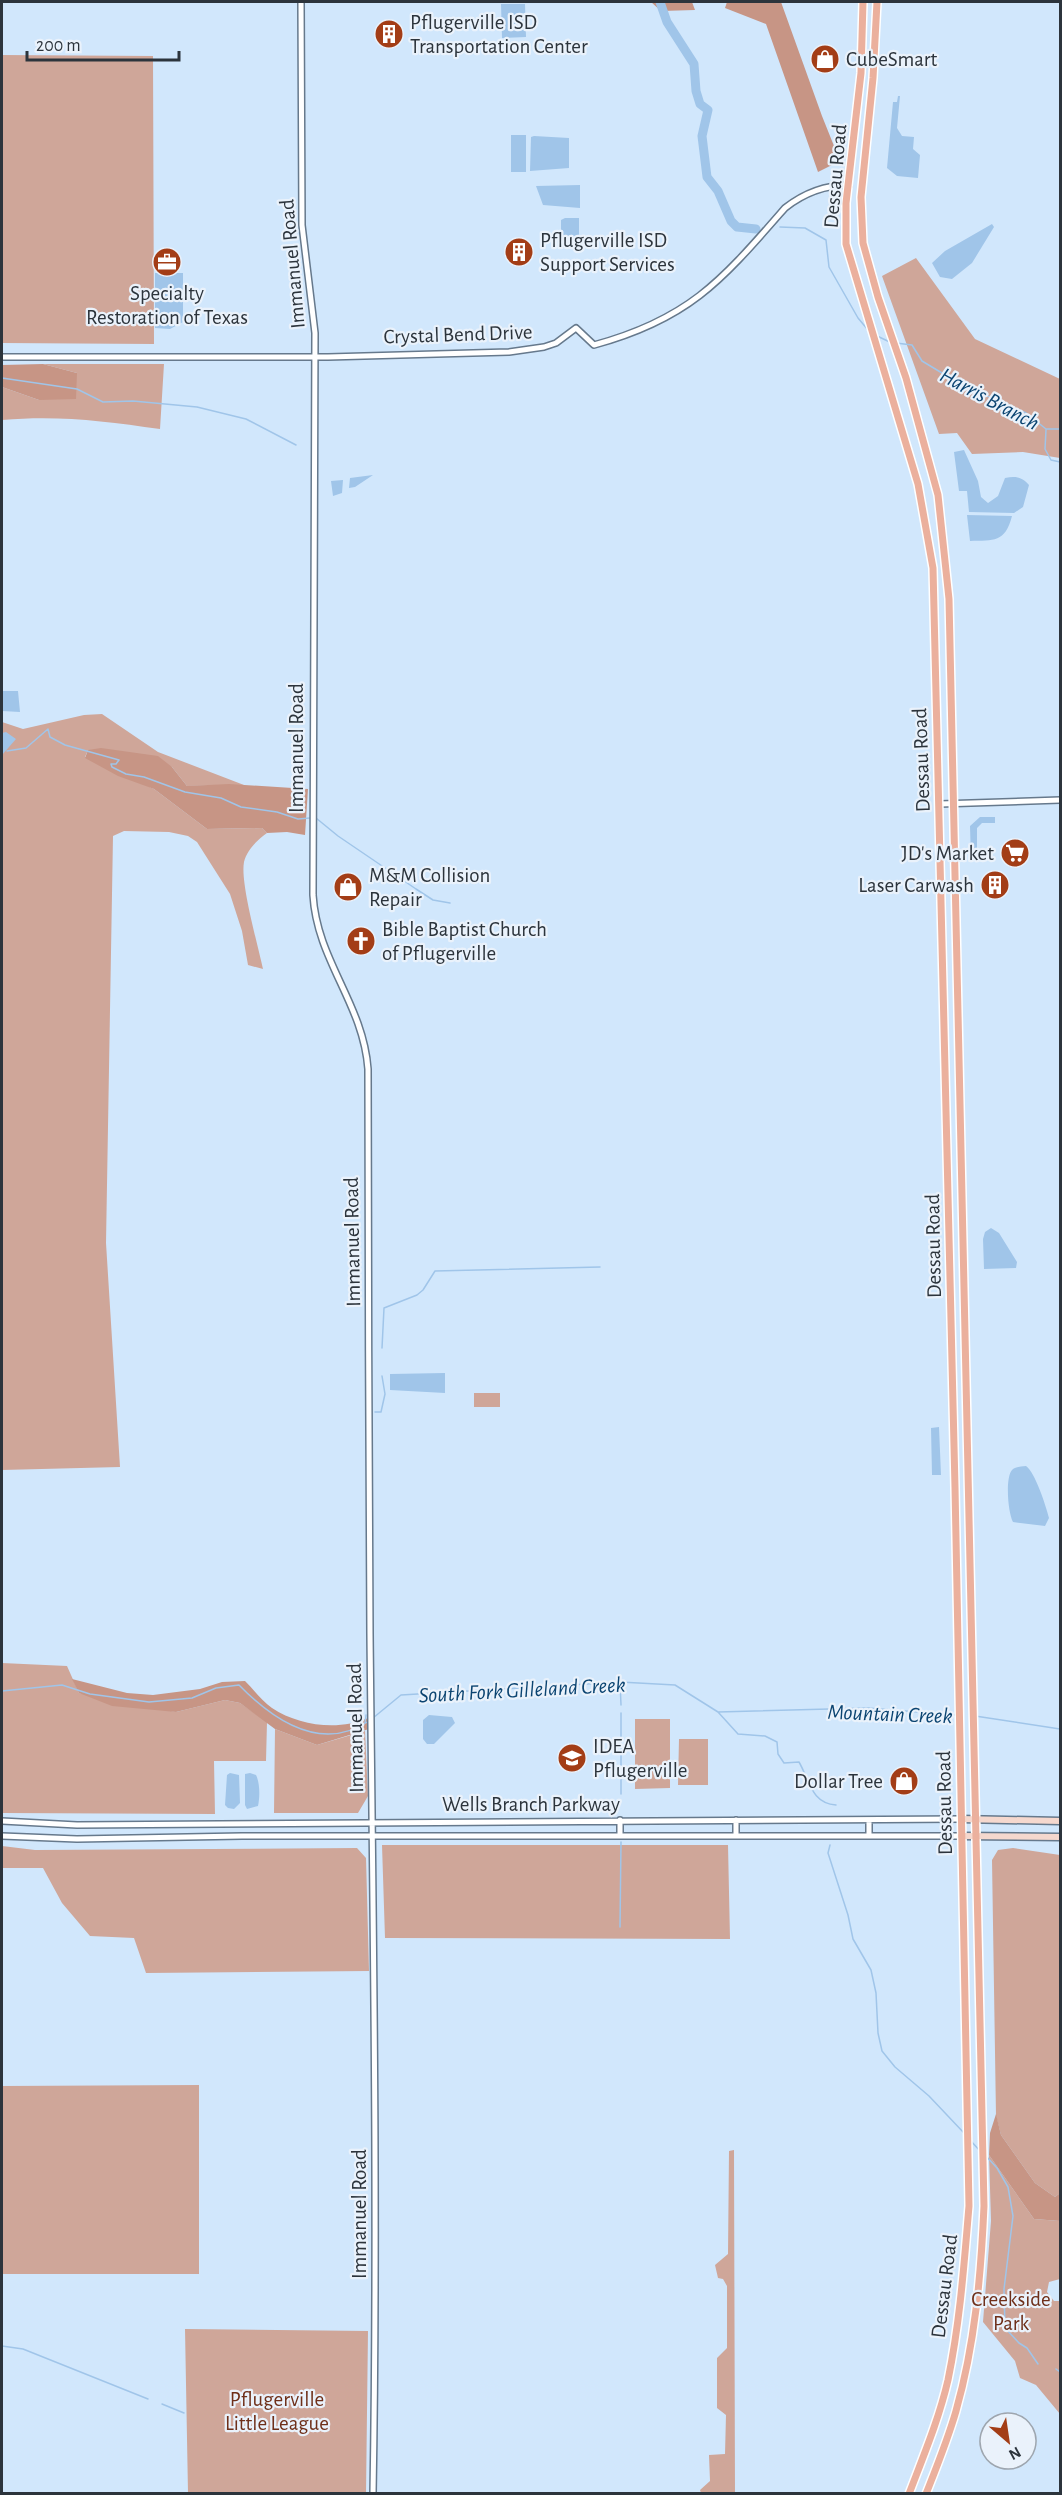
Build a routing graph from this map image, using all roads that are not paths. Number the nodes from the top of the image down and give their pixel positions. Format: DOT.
graph roads {
  1 [pos="302,2"];
  2 [pos="863,2"];
  3 [pos="877,2"];
  4 [pos="849,185"];
  5 [pos="2,357"];
  6 [pos="315,357"];
  7 [pos="1060,800"];
  8 [pos="955,803"];
  9 [pos="940,804"];
  10 [pos="961,1819"];
  11 [pos="620,1820"];
  12 [pos="736,1820"];
  13 [pos="869,1820"];
  14 [pos="976,1820"];
  15 [pos="2,1821"];
  16 [pos="374,1821"];
  17 [pos="1060,1821"];
  18 [pos="2,1836"];
  19 [pos="373,1836"];
  20 [pos="620,1836"];
  21 [pos="736,1836"];
  22 [pos="868,1836"];
  23 [pos="961,1836"];
  24 [pos="976,1836"];
  25 [pos="1060,1837"];
  26 [pos="969,2206"];
  27 [pos="984,2206"];
  28 [pos="373,2493"];
  29 [pos="909,2493"];
  30 [pos="927,2493"];
  1 -- 6 [label="street, Immanuel Road"];
  2 -- 4 [label="main road, Dessau Road"];
  3 -- 8 [label="main road, Dessau Road"];
  4 -- 6 [label="street, Crystal Bend Drive"];
  4 -- 9 [label="main road, Dessau Road"];
  5 -- 6 [label="street, Crystal Bend Drive"];
  6 -- 16 [label="street, Immanuel Road"];
  7 -- 8 [label="street"];
  8 -- 9 [label="street"];
  8 -- 14 [label="main road, Dessau Road"];
  9 -- 10 [label="main road, Dessau Road"];
  10 -- 13 [label="street, Wells Branch Parkway"];
  10 -- 14 [label="main road, Wells Branch Parkway"];
  10 -- 23 [label="main road, Dessau Road"];
  11 -- 12 [label="street, Wells Branch Parkway"];
  11 -- 16 [label="street, Wells Branch Parkway"];
  11 -- 20 [label="street"];
  12 -- 13 [label="street, Wells Branch Parkway"];
  12 -- 21 [label="street"];
  13 -- 22 [label="street"];
  14 -- 17 [label="main road, Wells Branch Parkway"];
  14 -- 24 [label="main road, Dessau Road"];
  15 -- 16 [label="street, Wells Branch Parkway"];
  16 -- 19 [label="street, Immanuel Road"];
  18 -- 19 [label="street, Wells Branch Parkway"];
  19 -- 20 [label="street, Wells Branch Parkway"];
  19 -- 28 [label="street, Immanuel Road"];
  20 -- 21 [label="street, Wells Branch Parkway"];
  21 -- 22 [label="street, Wells Branch Parkway"];
  22 -- 23 [label="street, Wells Branch Parkway"];
  23 -- 24 [label="main road, Wells Branch Parkway"];
  23 -- 26 [label="main road, Dessau Road"];
  24 -- 25 [label="main road, Wells Branch Parkway"];
  24 -- 27 [label="main road, Dessau Road"];
  26 -- 27 [label="main road"];
  26 -- 29 [label="main road, Dessau Road"];
  27 -- 30 [label="main road, Dessau Road"];
}
